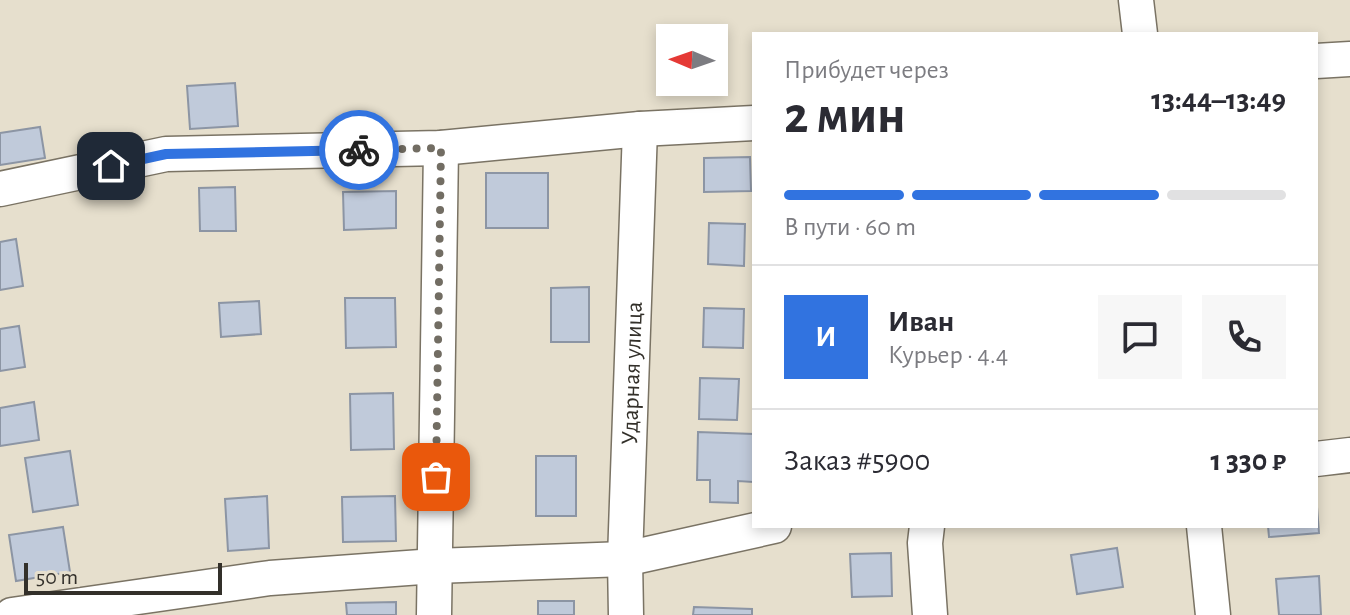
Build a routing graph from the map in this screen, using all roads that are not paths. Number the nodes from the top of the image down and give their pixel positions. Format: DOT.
graph roads {
  1 [pos="1136,0"];
  2 [pos="1140,32"];
  3 [pos="1350,59"];
  4 [pos="1318,61"];
  5 [pos="752,123"];
  6 [pos="640,129"];
  7 [pos="441,148"];
  8 [pos="0,189"];
  9 [pos="1350,455"];
  10 [pos="1318,459"];
  11 [pos="765,528"];
  12 [pos="927,528"];
  13 [pos="1204,528"];
  14 [pos="625,559"];
  15 [pos="435,566"];
  16 [pos="12,615"];
  17 [pos="434,615"];
  18 [pos="626,615"];
  19 [pos="930,615"];
  20 [pos="1213,615"];
  1 -- 2 [label="street"];
  3 -- 4 [label="street"];
  5 -- 6 [label="street"];
  6 -- 7 [label="street"];
  6 -- 14 [label="street, Ударная улица"];
  7 -- 8 [label="street"];
  7 -- 15 [label="street"];
  9 -- 10 [label="street"];
  11 -- 14 [label="street"];
  12 -- 19 [label="street"];
  13 -- 20 [label="street"];
  14 -- 15 [label="street"];
  14 -- 18 [label="street, Ударная улица"];
  15 -- 16 [label="street"];
  15 -- 17 [label="street"];
}
